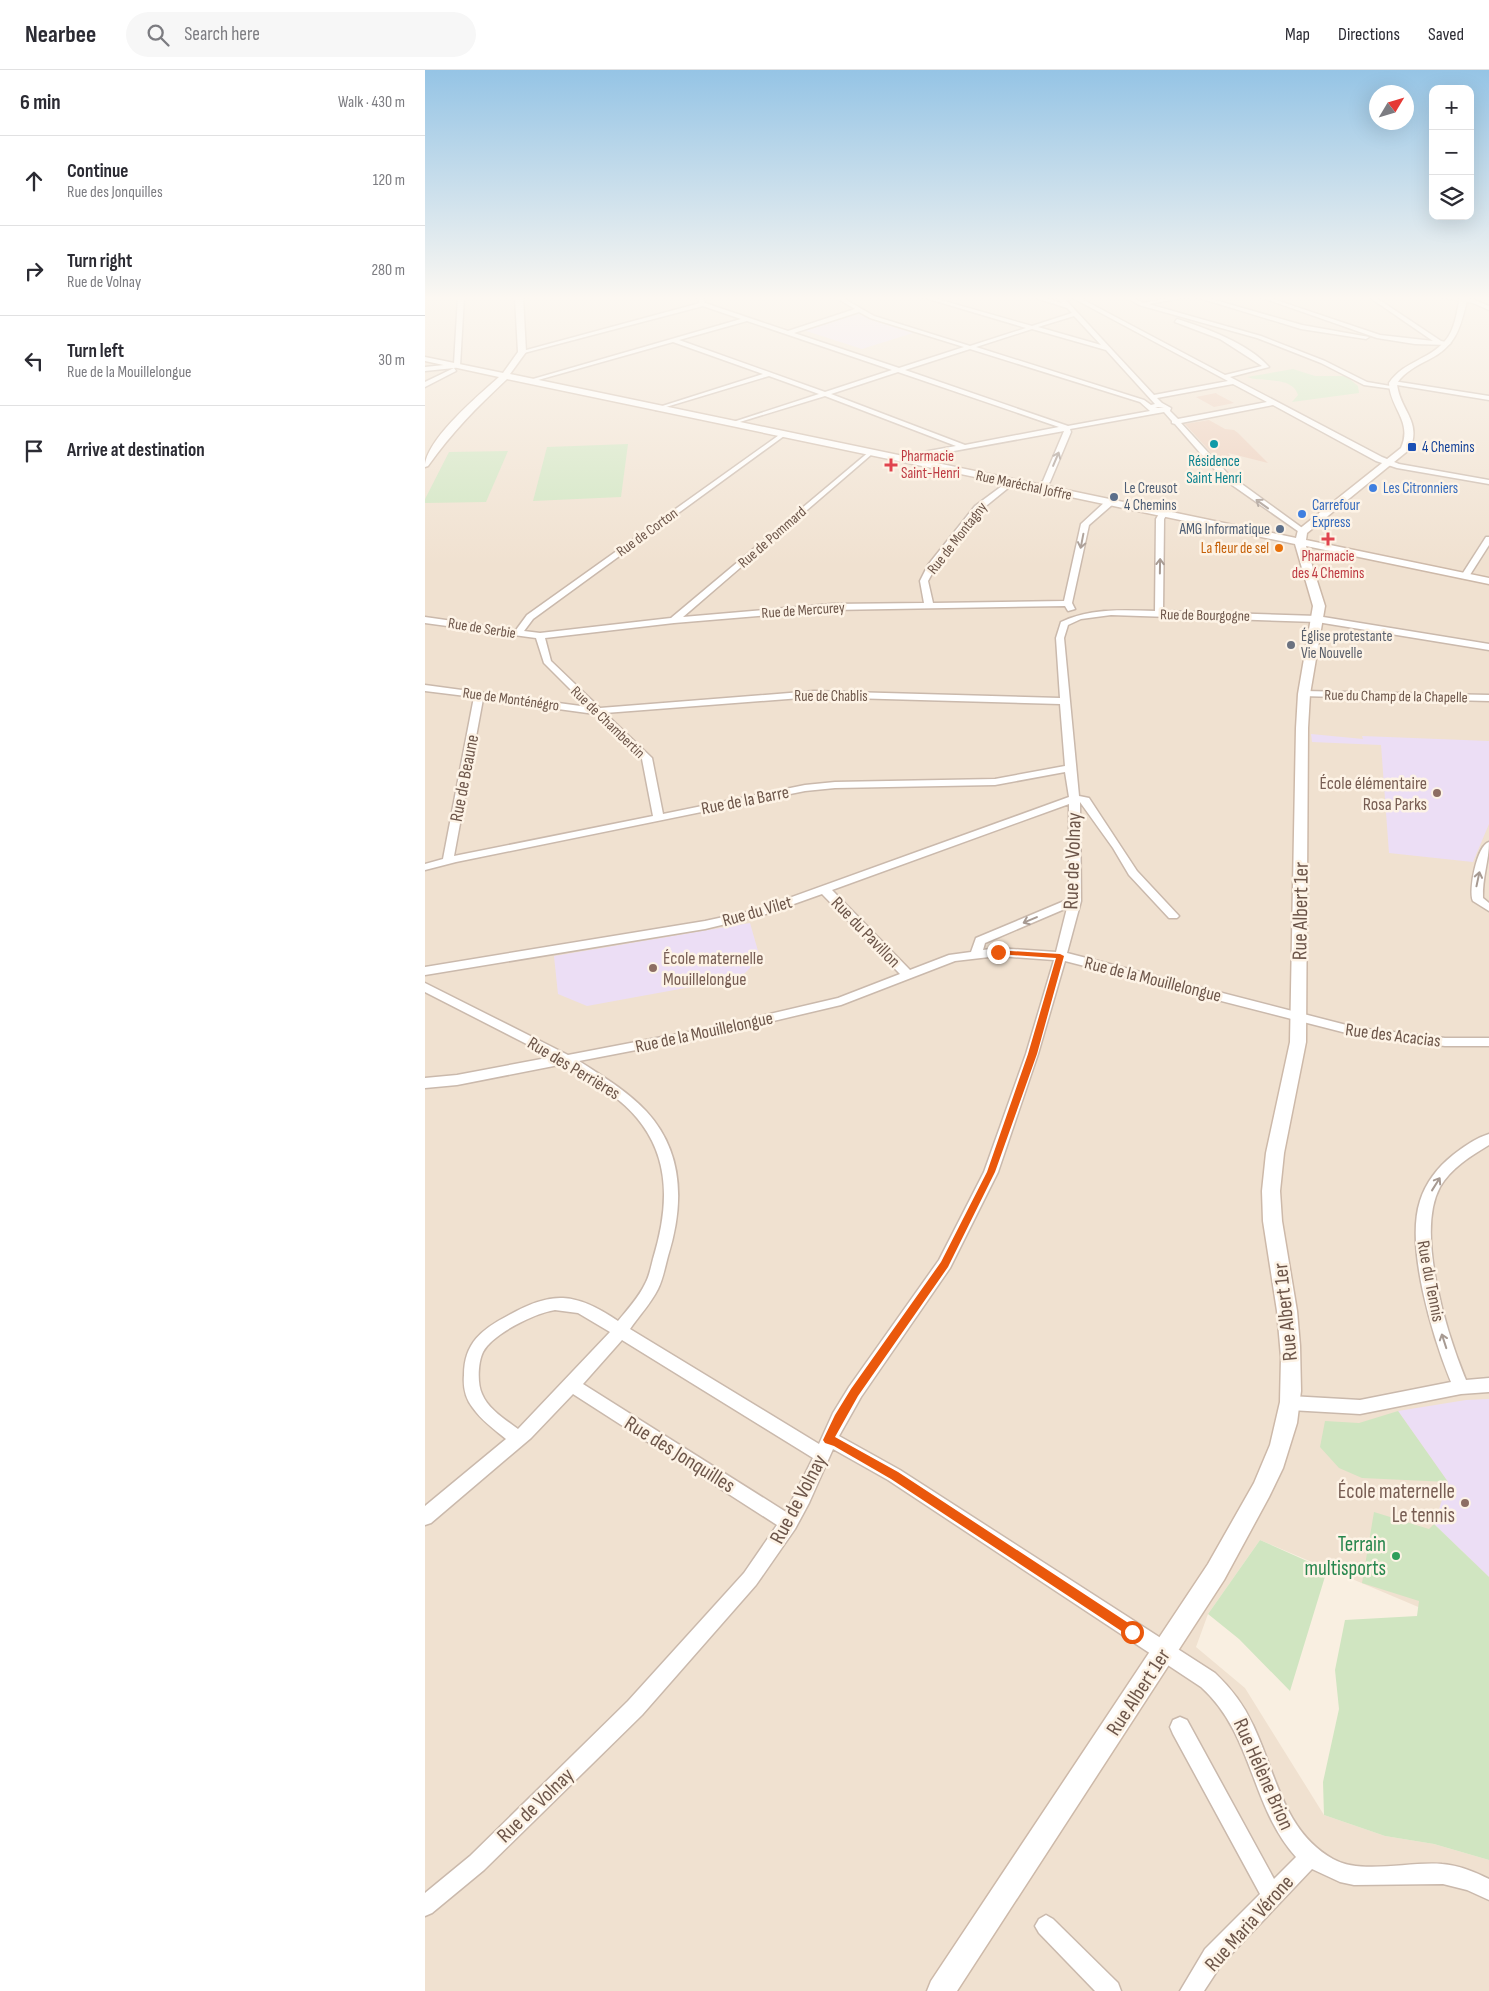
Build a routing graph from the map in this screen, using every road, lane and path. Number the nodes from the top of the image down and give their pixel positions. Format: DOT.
graph roads {
  1 [pos="494,387"];
  2 [pos="555,387"];
  3 [pos="729,387"];
  4 [pos="804,387"];
  5 [pos="847,387"];
  6 [pos="947,387"];
  7 [pos="1095,387"];
  8 [pos="1142,387"];
  9 [pos="1208,387"];
  10 [pos="1242,387"];
  11 [pos="1393,387"];
  12 [pos="1405,387"];
  13 [pos="825,394"];
  14 [pos="1151,397"];
  15 [pos="1489,398"];
  16 [pos="1273,403"];
  17 [pos="1155,408"];
  18 [pos="658,409"];
  19 [pos="1174,422"];
  20 [pos="732,424"];
  21 [pos="1065,427"];
  22 [pos="782,434"];
  23 [pos="964,447"];
  24 [pos="870,453"];
  25 [pos="899,459"];
  26 [pos="1387,463"];
  27 [pos="425,464"];
  28 [pos="1010,482"];
  29 [pos="1489,482"];
  30 [pos="1039,488"];
  31 [pos="1109,503"];
  32 [pos="1163,514"];
  33 [pos="1301,537"];
  34 [pos="1489,539"];
  35 [pos="1465,576"];
  36 [pos="1489,581"];
  37 [pos="1068,603"];
  38 [pos="929,604"];
  39 [pos="1093,614"];
  40 [pos="1159,614"];
  41 [pos="1079,617"];
  42 [pos="1317,618"];
  43 [pos="425,620"];
  44 [pos="674,620"];
  45 [pos="517,634"];
  46 [pos="540,636"];
  47 [pos="1489,647"];
  48 [pos="425,688"];
  49 [pos="1304,694"];
  50 [pos="479,695"];
  51 [pos="1489,698"];
  52 [pos="1065,701"];
  53 [pos="596,711"];
  54 [pos="1069,768"];
  55 [pos="1075,798"];
  56 [pos="658,818"];
  57 [pos="1489,845"];
  58 [pos="448,861"];
  59 [pos="425,867"];
  60 [pos="825,890"];
  61 [pos="1075,902"];
  62 [pos="1489,908"];
  63 [pos="1173,916"];
  64 [pos="976,955"];
  65 [pos="1060,956"];
  66 [pos="425,971"];
  67 [pos="908,975"];
  68 [pos="425,986"];
  69 [pos="1299,1018"];
  70 [pos="1489,1042"];
  71 [pos="566,1059"];
  72 [pos="425,1083"];
  73 [pos="1489,1140"];
  74 [pos="621,1331"];
  75 [pos="571,1385"];
  76 [pos="1489,1385"];
  77 [pos="1461,1387"];
  78 [pos="1290,1403"];
  79 [pos="518,1439"];
  80 [pos="825,1447"];
  81 [pos="425,1517"];
  82 [pos="789,1523"];
  83 [pos="1164,1653"];
  84 [pos="1180,1727"];
  85 [pos="1310,1857"];
  86 [pos="1489,1890"];
  87 [pos="1272,1895"];
  88 [pos="425,1906"];
  89 [pos="1046,1926"];
  90 [pos="941,1991"];
  91 [pos="1110,1991"];
  92 [pos="1191,1991"];
  1 -- 27 [label="main road"];
  2 -- 18 [label="main road, Rue Maréchal Joffre"];
  3 -- 18 [label="street"];
  4 -- 13 [label="street"];
  5 -- 13 [label="street"];
  6 -- 21 [label="street"];
  7 -- 17 [label="street"];
  8 -- 14 [label="street"];
  9 -- 14 [label="street"];
  10 -- 16 [label="street"];
  11 -- 26 [label="main road"];
  12 -- 15 [label="street"];
  13 -- 20 [label="street"];
  13 -- 23 [label="street"];
  14 -- 17 [label="street"];
  16 -- 19 [label="street"];
  16 -- 26 [label="street"];
  17 -- 19 [label="street"];
  17 -- 21 [label="street"];
  18 -- 20 [label="main road, Rue Maréchal Joffre"];
  33 -- 19 [label="street, one-way"];
  20 -- 22 [label="main road, Rue Maréchal Joffre"];
  21 -- 23 [label="street"];
  30 -- 21 [label="street, one-way"];
  22 -- 24 [label="main road, Rue Maréchal Joffre"];
  22 -- 45 [label="street, Rue de Corton"];
  23 -- 25 [label="street"];
  24 -- 25 [label="main road, Rue Maréchal Joffre"];
  24 -- 44 [label="street, Rue de Pommard"];
  25 -- 28 [label="main road, Rue Maréchal Joffre"];
  26 -- 29 [label="street"];
  26 -- 33 [label="main road"];
  28 -- 30 [label="main road, Rue Maréchal Joffre"];
  28 -- 38 [label="street, Rue de Montagny"];
  30 -- 31 [label="main road, Rue Maréchal Joffre"];
  31 -- 32 [label="main road, Rue Maréchal Joffre"];
  31 -- 37 [label="street, one-way"];
  32 -- 33 [label="main road, Rue Maréchal Joffre"];
  40 -- 32 [label="street, one-way"];
  33 -- 35 [label="main road"];
  33 -- 42 [label="main road, Rue Albert 1er"];
  34 -- 35 [label="street"];
  35 -- 36 [label="main road"];
  37 -- 38 [label="street, Rue de Mercurey"];
  37 -- 41 [label="street"];
  38 -- 44 [label="street, Rue de Mercurey"];
  39 -- 40 [label="street, Rue de Bourgogne"];
  39 -- 41 [label="street, Rue de Volnay"];
  40 -- 42 [label="street, Rue de Bourgogne"];
  41 -- 52 [label="street, Rue de Volnay"];
  42 -- 47 [label="street, Rue de Bourgogne"];
  42 -- 49 [label="main road, Rue Albert 1er"];
  43 -- 45 [label="street, Rue de Serbie"];
  44 -- 46 [label="street, Rue de Mercurey"];
  45 -- 46 [label="street, Rue de Serbie"];
  46 -- 53 [label="street, Rue de Chambertin"];
  48 -- 50 [label="street, Rue de Monténégro"];
  49 -- 51 [label="street, Rue du Champ de la Chapelle"];
  49 -- 69 [label="main road, Rue Albert 1er"];
  50 -- 53 [label="street, Rue de Monténégro"];
  50 -- 58 [label="street, Rue de Beaune"];
  52 -- 53 [label="street, Rue de Chablis"];
  52 -- 54 [label="street, Rue de Volnay"];
  53 -- 56 [label="street, Rue de Chambertin"];
  54 -- 55 [label="street, Rue de Volnay"];
  54 -- 56 [label="street, Rue de la Barre"];
  55 -- 60 [label="street, Rue du Vilet"];
  55 -- 61 [label="street, Rue de Volnay"];
  55 -- 63 [label="street"];
  56 -- 58 [label="street, Rue de la Barre"];
  62 -- 57 [label="street, one-way"];
  58 -- 59 [label="street, Rue de la Barre"];
  60 -- 66 [label="street, Rue du Vilet"];
  60 -- 67 [label="street, Rue du Pavillon"];
  61 -- 64 [label="street, one-way"];
  61 -- 65 [label="street, Rue de Volnay"];
  64 -- 65 [label="street, Rue de la Mouillelongue"];
  64 -- 67 [label="street, Rue de la Mouillelongue"];
  65 -- 69 [label="street, Rue de la Mouillelongue"];
  65 -- 80 [label="street, Rue de Volnay"];
  67 -- 71 [label="street, Rue de la Mouillelongue"];
  68 -- 71 [label="street, Rue des Perrières"];
  69 -- 70 [label="street, Rue des Acacias"];
  69 -- 78 [label="main road, Rue Albert 1er"];
  71 -- 72 [label="street, Rue de la Mouillelongue"];
  71 -- 74 [label="street, Rue des Perrières"];
  77 -- 73 [label="street, Rue du Tennis, one-way"];
  74 -- 75 [label="street, Rue des Perrières"];
  74 -- 79 [label="street"];
  74 -- 80 [label="street"];
  75 -- 79 [label="street, Rue des Perrières"];
  75 -- 82 [label="street, Rue des Jonquilles"];
  76 -- 77 [label="street"];
  77 -- 78 [label="street"];
  78 -- 83 [label="main road, Rue Albert 1er"];
  79 -- 81 [label="street, Rue des Perrières"];
  80 -- 82 [label="street, Rue de Volnay"];
  80 -- 83 [label="street"];
  82 -- 88 [label="street, Rue de Volnay"];
  83 -- 85 [label="street, Rue Hélène Brion"];
  83 -- 90 [label="main road, Rue Albert 1er"];
  84 -- 87 [label="street"];
  85 -- 86 [label="street, Rue Hélène Brion"];
  85 -- 87 [label="street, Rue Maria Vérone"];
  87 -- 92 [label="street, Rue Maria Vérone"];
  89 -- 91 [label="street"];
}
